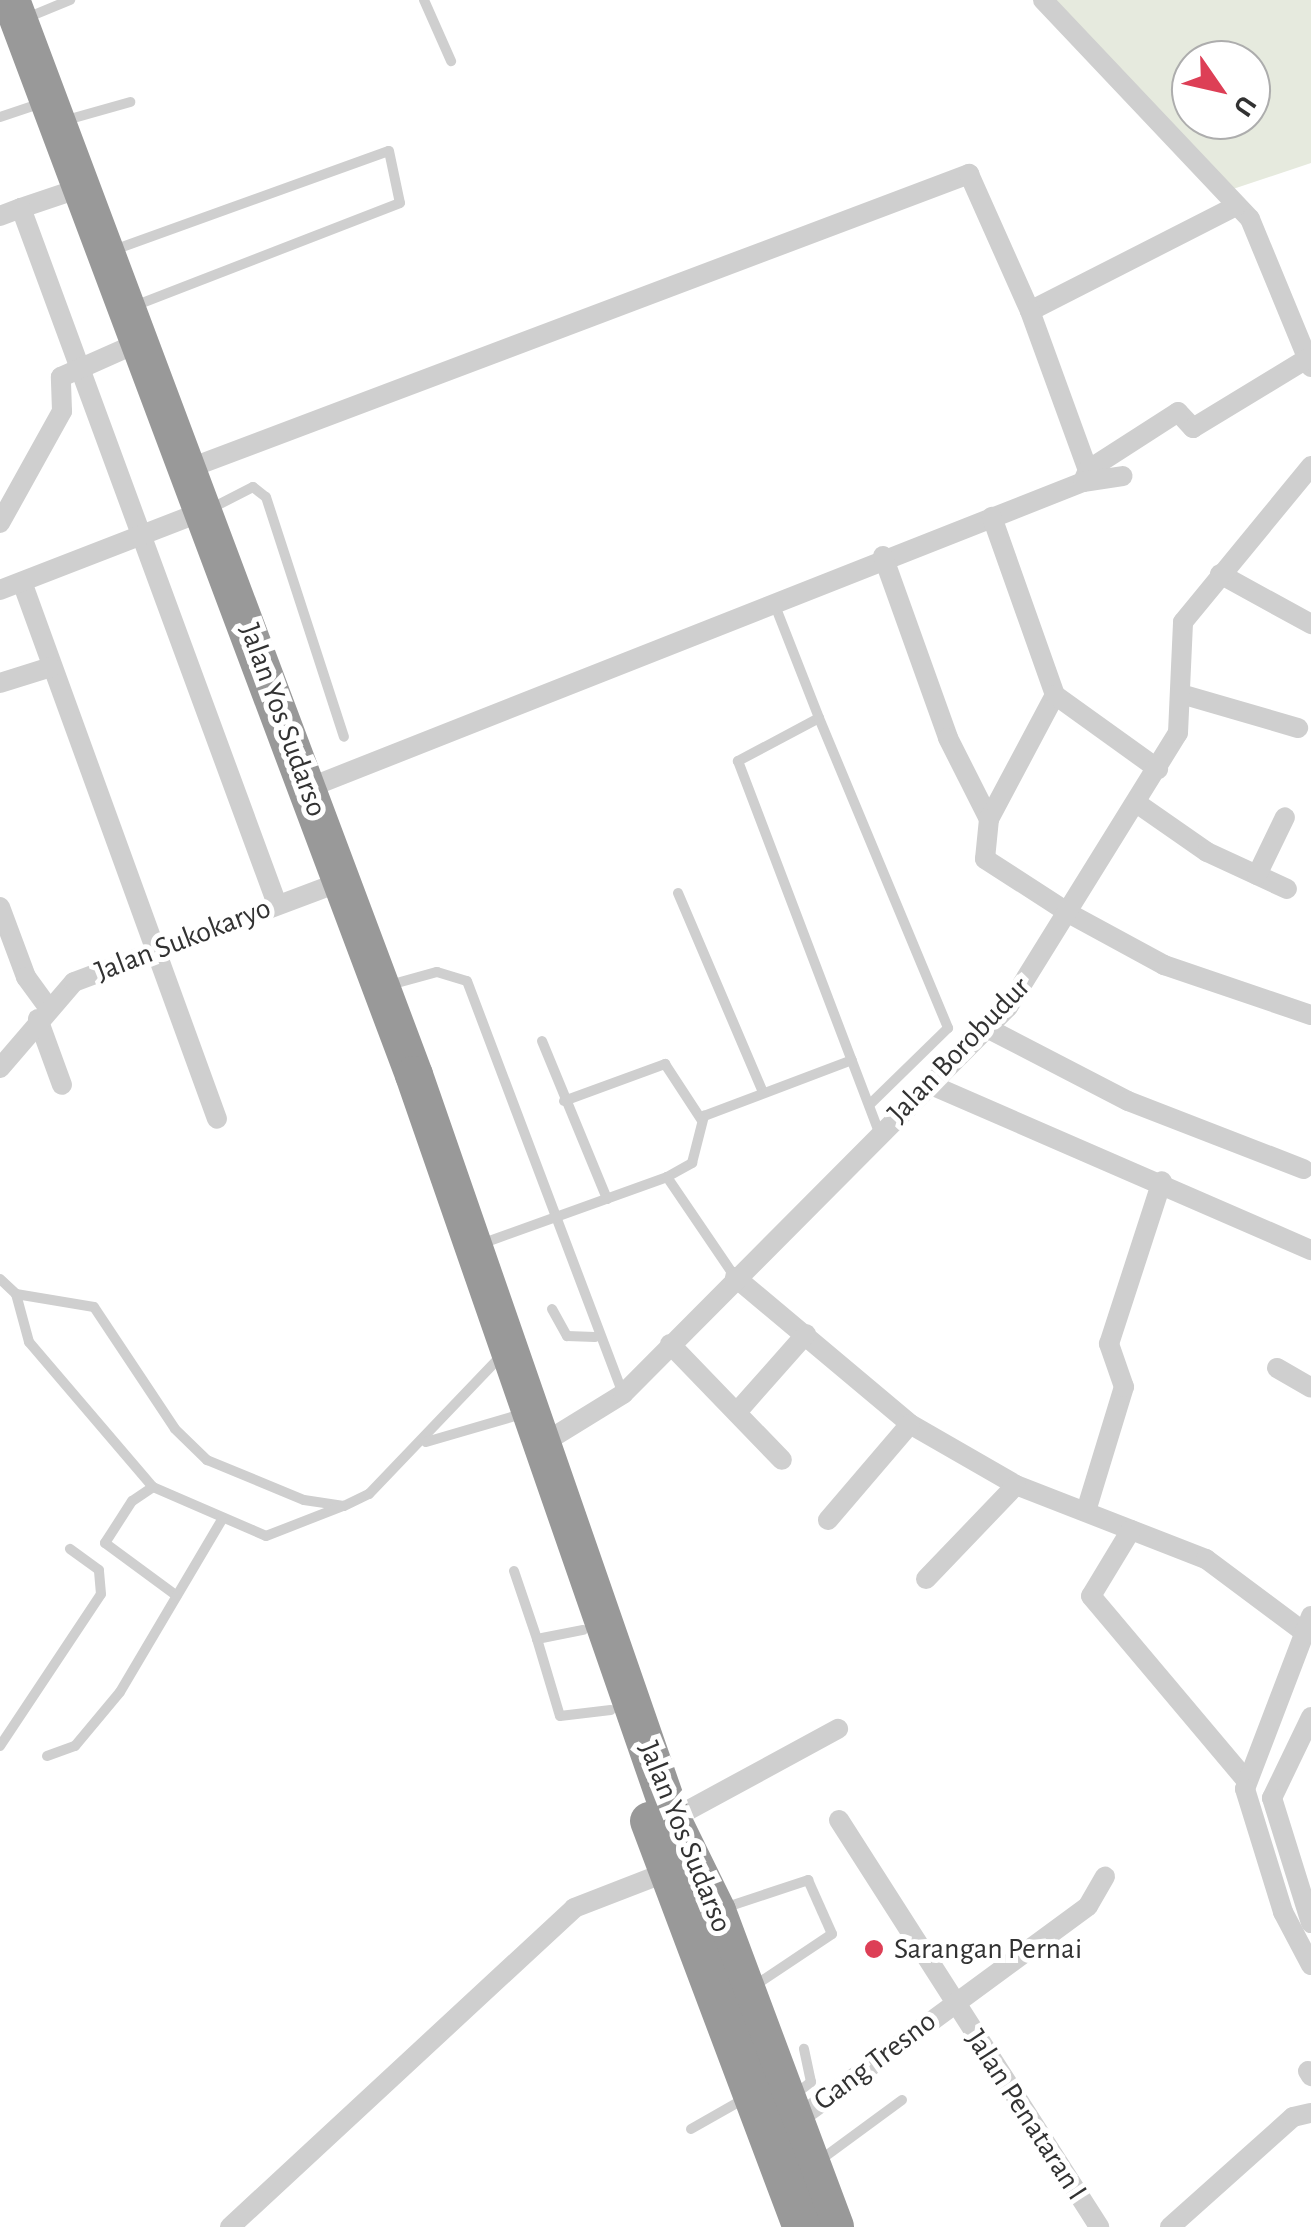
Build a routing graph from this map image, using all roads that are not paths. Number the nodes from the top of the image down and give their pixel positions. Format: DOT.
graph roads {
  1 [pos="70,0"];
  2 [pos="424,0"];
  3 [pos="1043,0"];
  4 [pos="15,11"];
  5 [pos="451,61"];
  6 [pos="130,102"];
  7 [pos="54,112"];
  8 [pos="0,117"];
  9 [pos="83,187"];
  10 [pos="1236,206"];
  11 [pos="22,208"];
  12 [pos="0,216"];
  13 [pos="108,252"];
  14 [pos="1030,311"];
  15 [pos="135,325"];
  16 [pos="1306,335"];
  17 [pos="1310,362"];
  18 [pos="78,363"];
  19 [pos="1311,466"];
  20 [pos="190,468"];
  21 [pos="1086,476"];
  22 [pos="1123,476"];
  23 [pos="206,510"];
  24 [pos="992,517"];
  25 [pos="0,523"];
  26 [pos="138,536"];
  27 [pos="882,556"];
  28 [pos="1220,574"];
  29 [pos="22,582"];
  30 [pos="0,590"];
  31 [pos="774,602"];
  32 [pos="1311,624"];
  33 [pos="51,666"];
  34 [pos="0,683"];
  35 [pos="1180,694"];
  36 [pos="1055,695"];
  37 [pos="819,718"];
  38 [pos="1298,728"];
  39 [pos="344,737"];
  40 [pos="1158,769"];
  41 [pos="308,788"];
  42 [pos="1138,804"];
  43 [pos="1285,817"];
  44 [pos="990,819"];
  45 [pos="1256,875"];
  46 [pos="342,881"];
  47 [pos="1287,889"];
  48 [pos="678,894"];
  49 [pos="277,904"];
  50 [pos="0,907"];
  51 [pos="1072,915"];
  52 [pos="154,948"];
  53 [pos="381,988"];
  54 [pos="43,1013"];
  55 [pos="1311,1015"];
  56 [pos="987,1028"];
  57 [pos="542,1041"];
  58 [pos="852,1060"];
  59 [pos="0,1068"];
  60 [pos="929,1084"];
  61 [pos="62,1085"];
  62 [pos="762,1090"];
  63 [pos="564,1101"];
  64 [pos="868,1105"];
  65 [pos="701,1119"];
  66 [pos="217,1120"];
  67 [pos="879,1133"];
  68 [pos="1303,1169"];
  69 [pos="667,1177"];
  70 [pos="1162,1181"];
  71 [pos="607,1199"];
  72 [pos="557,1216"];
  73 [pos="476,1246"];
  74 [pos="1311,1250"];
  75 [pos="735,1278"];
  76 [pos="0,1280"];
  77 [pos="16,1294"];
  78 [pos="552,1309"];
  79 [pos="806,1334"];
  80 [pos="595,1336"];
  81 [pos="670,1344"];
  82 [pos="508,1348"];
  83 [pos="1277,1368"];
  84 [pos="1311,1388"];
  85 [pos="623,1394"];
  86 [pos="737,1412"];
  87 [pos="910,1424"];
  88 [pos="532,1430"];
  89 [pos="425,1442"];
  90 [pos="782,1460"];
  91 [pos="1016,1485"];
  92 [pos="153,1487"];
  93 [pos="344,1506"];
  94 [pos="1086,1510"];
  95 [pos="828,1520"];
  96 [pos="221,1521"];
  97 [pos="1131,1530"];
  98 [pos="70,1549"];
  99 [pos="514,1570"];
  100 [pos="926,1579"];
  101 [pos="177,1596"];
  102 [pos="1308,1624"];
  103 [pos="583,1630"];
  104 [pos="537,1639"];
  105 [pos="611,1710"];
  106 [pos="1311,1717"];
  107 [pos="838,1729"];
  108 [pos="0,1746"];
  109 [pos="48,1756"];
  110 [pos="1245,1779"];
  111 [pos="672,1819"];
  112 [pos="839,1820"];
  113 [pos="667,1872"];
  114 [pos="1105,1877"];
  115 [pos="702,1917"];
  116 [pos="1311,1922"];
  117 [pos="1311,1965"];
  118 [pos="746,1990"];
  119 [pos="952,2002"];
  120 [pos="804,2048"];
  121 [pos="902,2100"];
  122 [pos="780,2104"];
  123 [pos="1311,2113"];
  124 [pos="691,2129"];
  125 [pos="813,2165"];
  126 [pos="230,2227"];
  127 [pos="802,2227"];
  128 [pos="835,2227"];
  129 [pos="1099,2227"];
  130 [pos="1170,2227"];
  1 -- 4 [label="lane"];
  2 -- 5 [label="lane"];
  3 -- 10 [label="street"];
  4 -- 7 [label="highway, Jalan Yos Sudarso"];
  6 -- 7 [label="lane"];
  7 -- 8 [label="lane"];
  7 -- 9 [label="highway, Jalan Yos Sudarso"];
  9 -- 11 [label="street"];
  9 -- 13 [label="highway, Jalan Yos Sudarso"];
  10 -- 14 [label="street"];
  10 -- 16 [label="street"];
  11 -- 12 [label="street"];
  11 -- 18 [label="street"];
  13 -- 15 [label="highway, Jalan Yos Sudarso"];
  13 -- 15 [label="lane"];
  14 -- 20 [label="street"];
  14 -- 21 [label="street"];
  15 -- 18 [label="street"];
  15 -- 20 [label="highway, Jalan Yos Sudarso"];
  16 -- 17 [label="street"];
  17 -- 21 [label="street"];
  18 -- 25 [label="street"];
  18 -- 26 [label="street"];
  19 -- 28 [label="street, Jalan Borobudur"];
  20 -- 23 [label="highway, Jalan Yos Sudarso"];
  21 -- 22 [label="street"];
  21 -- 24 [label="street"];
  23 -- 26 [label="street"];
  23 -- 39 [label="lane"];
  23 -- 41 [label="highway, Jalan Yos Sudarso"];
  24 -- 27 [label="street"];
  24 -- 36 [label="street"];
  26 -- 29 [label="street"];
  26 -- 49 [label="street"];
  27 -- 31 [label="street"];
  27 -- 44 [label="street"];
  28 -- 32 [label="street"];
  28 -- 35 [label="street, Jalan Borobudur"];
  29 -- 30 [label="street"];
  29 -- 33 [label="street"];
  31 -- 37 [label="lane"];
  31 -- 41 [label="street"];
  33 -- 34 [label="street"];
  33 -- 52 [label="street"];
  35 -- 38 [label="street"];
  35 -- 40 [label="street, Jalan Borobudur"];
  36 -- 40 [label="street"];
  36 -- 44 [label="street"];
  37 -- 58 [label="lane"];
  37 -- 64 [label="lane"];
  40 -- 42 [label="street, Jalan Borobudur"];
  41 -- 46 [label="highway, Jalan Yos Sudarso"];
  42 -- 45 [label="street"];
  42 -- 51 [label="street, Jalan Borobudur"];
  43 -- 45 [label="street"];
  44 -- 51 [label="street"];
  45 -- 47 [label="street"];
  46 -- 49 [label="street, Jalan Sukokaryo"];
  46 -- 53 [label="highway, Jalan Yos Sudarso"];
  48 -- 62 [label="lane"];
  49 -- 52 [label="street, Jalan Sukokaryo"];
  50 -- 54 [label="street"];
  51 -- 55 [label="street"];
  51 -- 56 [label="street, Jalan Borobudur"];
  52 -- 54 [label="street, Jalan Sukokaryo"];
  52 -- 66 [label="street"];
  53 -- 72 [label="lane"];
  53 -- 73 [label="highway, Jalan Yos Sudarso"];
  54 -- 59 [label="street, Jalan Sukokaryo"];
  54 -- 61 [label="street"];
  56 -- 60 [label="street, Jalan Borobudur"];
  56 -- 68 [label="street"];
  57 -- 63 [label="lane"];
  58 -- 62 [label="lane"];
  58 -- 64 [label="lane"];
  60 -- 67 [label="street, Jalan Borobudur"];
  60 -- 70 [label="street"];
  62 -- 65 [label="lane"];
  63 -- 65 [label="lane"];
  63 -- 71 [label="lane"];
  64 -- 67 [label="lane"];
  65 -- 69 [label="lane"];
  67 -- 75 [label="street, Jalan Borobudur"];
  69 -- 71 [label="lane"];
  69 -- 75 [label="lane"];
  70 -- 74 [label="street"];
  70 -- 94 [label="street"];
  71 -- 72 [label="lane"];
  72 -- 73 [label="lane"];
  72 -- 80 [label="lane"];
  73 -- 82 [label="highway, Jalan Yos Sudarso"];
  75 -- 79 [label="street"];
  75 -- 81 [label="street, Jalan Borobudur"];
  76 -- 77 [label="lane"];
  77 -- 92 [label="lane"];
  77 -- 93 [label="lane"];
  78 -- 80 [label="lane"];
  79 -- 86 [label="street"];
  79 -- 87 [label="street"];
  80 -- 85 [label="lane"];
  81 -- 85 [label="street, Jalan Borobudur"];
  81 -- 86 [label="street"];
  82 -- 88 [label="highway, Jalan Yos Sudarso"];
  82 -- 89 [label="lane"];
  83 -- 84 [label="street"];
  85 -- 88 [label="street, Jalan Borobudur"];
  86 -- 90 [label="street"];
  87 -- 91 [label="street"];
  87 -- 95 [label="street"];
  88 -- 89 [label="lane"];
  88 -- 103 [label="highway, Jalan Yos Sudarso"];
  88 -- 111 [label="highway, Jalan Yos Sudarso"];
  89 -- 93 [label="lane"];
  91 -- 94 [label="street"];
  91 -- 100 [label="street"];
  92 -- 96 [label="lane"];
  92 -- 101 [label="lane"];
  93 -- 96 [label="lane"];
  94 -- 97 [label="street"];
  96 -- 101 [label="lane"];
  97 -- 102 [label="street"];
  97 -- 110 [label="street"];
  98 -- 108 [label="lane"];
  99 -- 104 [label="lane"];
  101 -- 109 [label="lane"];
  102 -- 110 [label="street"];
  103 -- 104 [label="lane"];
  103 -- 105 [label="highway, Jalan Yos Sudarso"];
  104 -- 105 [label="lane"];
  105 -- 113 [label="highway, Jalan Yos Sudarso"];
  106 -- 116 [label="street"];
  107 -- 111 [label="street"];
  110 -- 117 [label="street"];
  111 -- 115 [label="highway, Jalan Yos Sudarso"];
  112 -- 119 [label="street, Jalan Penataran I"];
  113 -- 115 [label="highway, Jalan Yos Sudarso"];
  113 -- 126 [label="street"];
  114 -- 119 [label="street, Gang Tresno"];
  115 -- 118 [label="highway, Jalan Yos Sudarso"];
  115 -- 118 [label="lane"];
  115 -- 122 [label="highway, Jalan Yos Sudarso"];
  118 -- 122 [label="highway, Jalan Yos Sudarso"];
  119 -- 122 [label="street, Gang Tresno"];
  119 -- 129 [label="street, Jalan Penataran I"];
  120 -- 122 [label="lane"];
  121 -- 125 [label="lane"];
  122 -- 124 [label="lane"];
  122 -- 125 [label="highway, Jalan Yos Sudarso"];
  122 -- 127 [label="highway, Jalan Yos Sudarso"];
  123 -- 130 [label="street"];
  125 -- 128 [label="highway, Jalan Yos Sudarso"];
}
